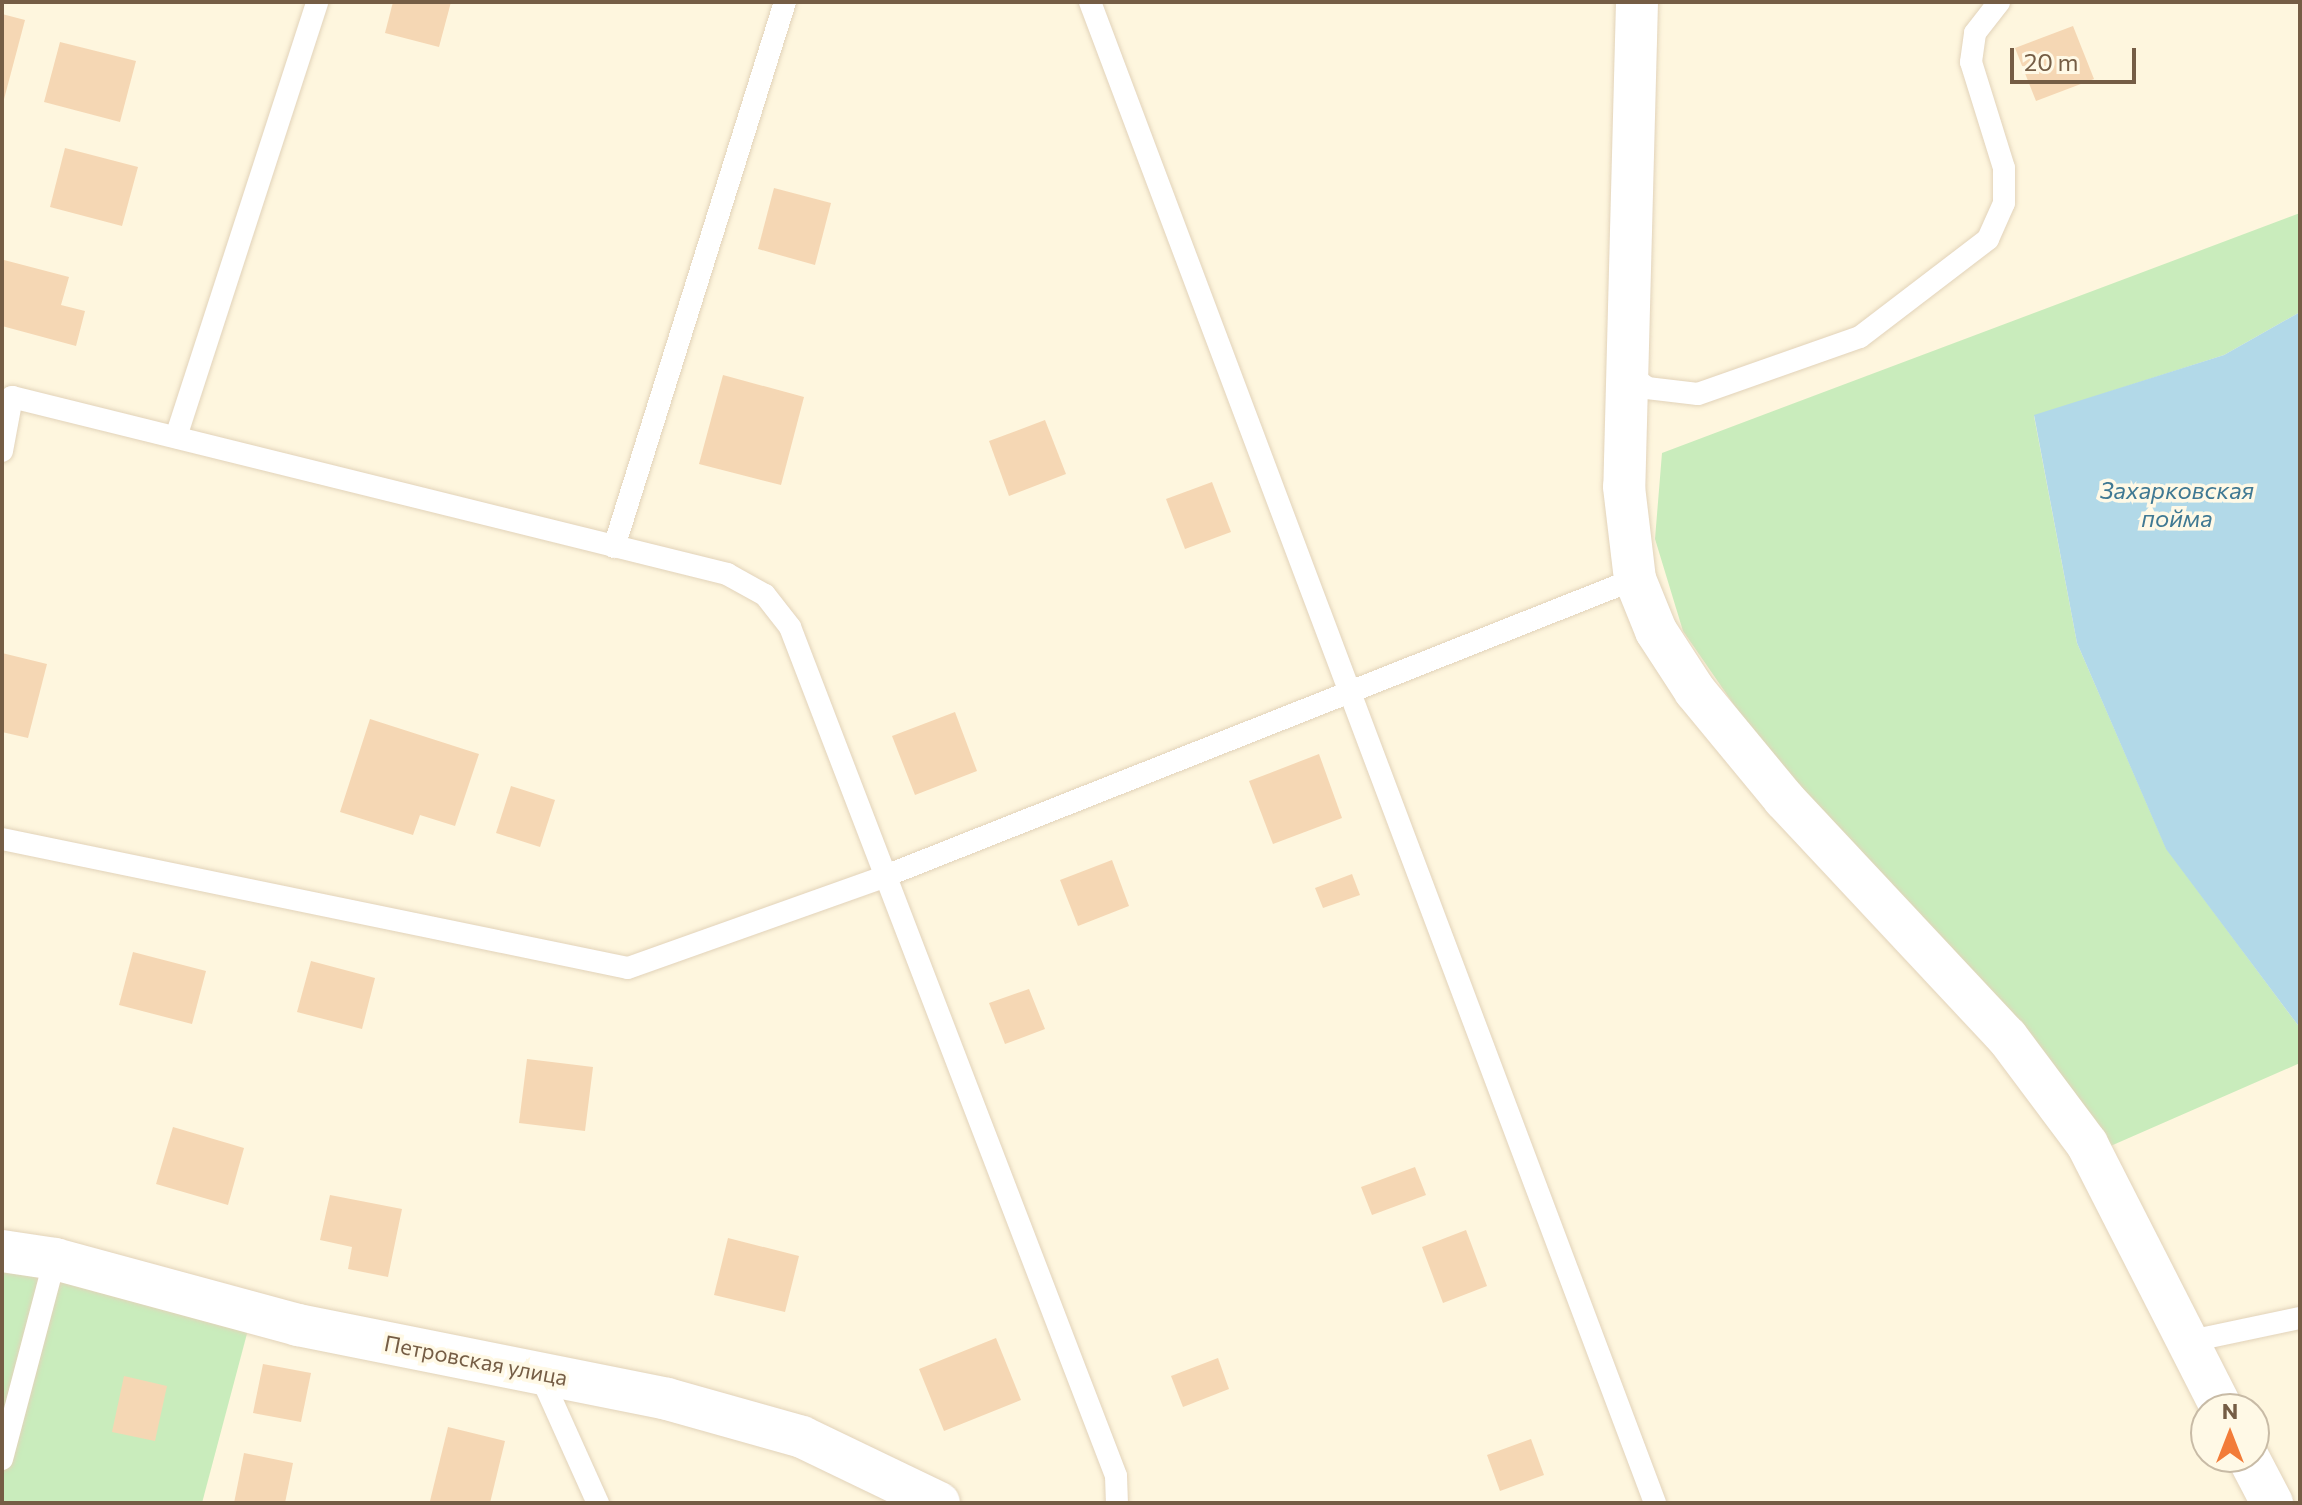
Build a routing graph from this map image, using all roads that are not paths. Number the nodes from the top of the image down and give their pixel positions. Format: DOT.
graph roads {
  1 [pos="317,2"];
  2 [pos="785,2"];
  3 [pos="1090,2"];
  4 [pos="1637,2"];
  5 [pos="1999,2"];
  6 [pos="1626,372"];
  7 [pos="7,396"];
  8 [pos="176,437"];
  9 [pos="2,451"];
  10 [pos="614,547"];
  11 [pos="1635,579"];
  12 [pos="1353,691"];
  13 [pos="2,839"];
  14 [pos="883,877"];
  15 [pos="2,1251"];
  16 [pos="55,1259"];
  17 [pos="2300,1318"];
  18 [pos="2186,1342"];
  19 [pos="539,1372"];
  20 [pos="2213,1393"];
  21 [pos="2,1459"];
  22 [pos="2256,1473"];
  23 [pos="598,1503"];
  24 [pos="939,1503"];
  25 [pos="1117,1503"];
  26 [pos="1655,1503"];
  27 [pos="2272,1503"];
  1 -- 8 [label="lane"];
  2 -- 10 [label="lane"];
  3 -- 12 [label="lane"];
  4 -- 6 [label="street"];
  5 -- 6 [label="lane"];
  6 -- 11 [label="street"];
  7 -- 8 [label="lane"];
  7 -- 9 [label="lane"];
  8 -- 10 [label="lane"];
  10 -- 14 [label="lane"];
  11 -- 12 [label="lane"];
  11 -- 18 [label="street"];
  12 -- 14 [label="lane"];
  12 -- 26 [label="lane"];
  13 -- 14 [label="lane"];
  14 -- 25 [label="lane"];
  15 -- 16 [label="street, Петровская улица"];
  16 -- 19 [label="street, Петровская улица"];
  16 -- 21 [label="lane"];
  17 -- 18 [label="lane"];
  18 -- 20 [label="street"];
  19 -- 23 [label="lane"];
  19 -- 24 [label="street, Петровская улица"];
  22 -- 27 [label="street"];
}
